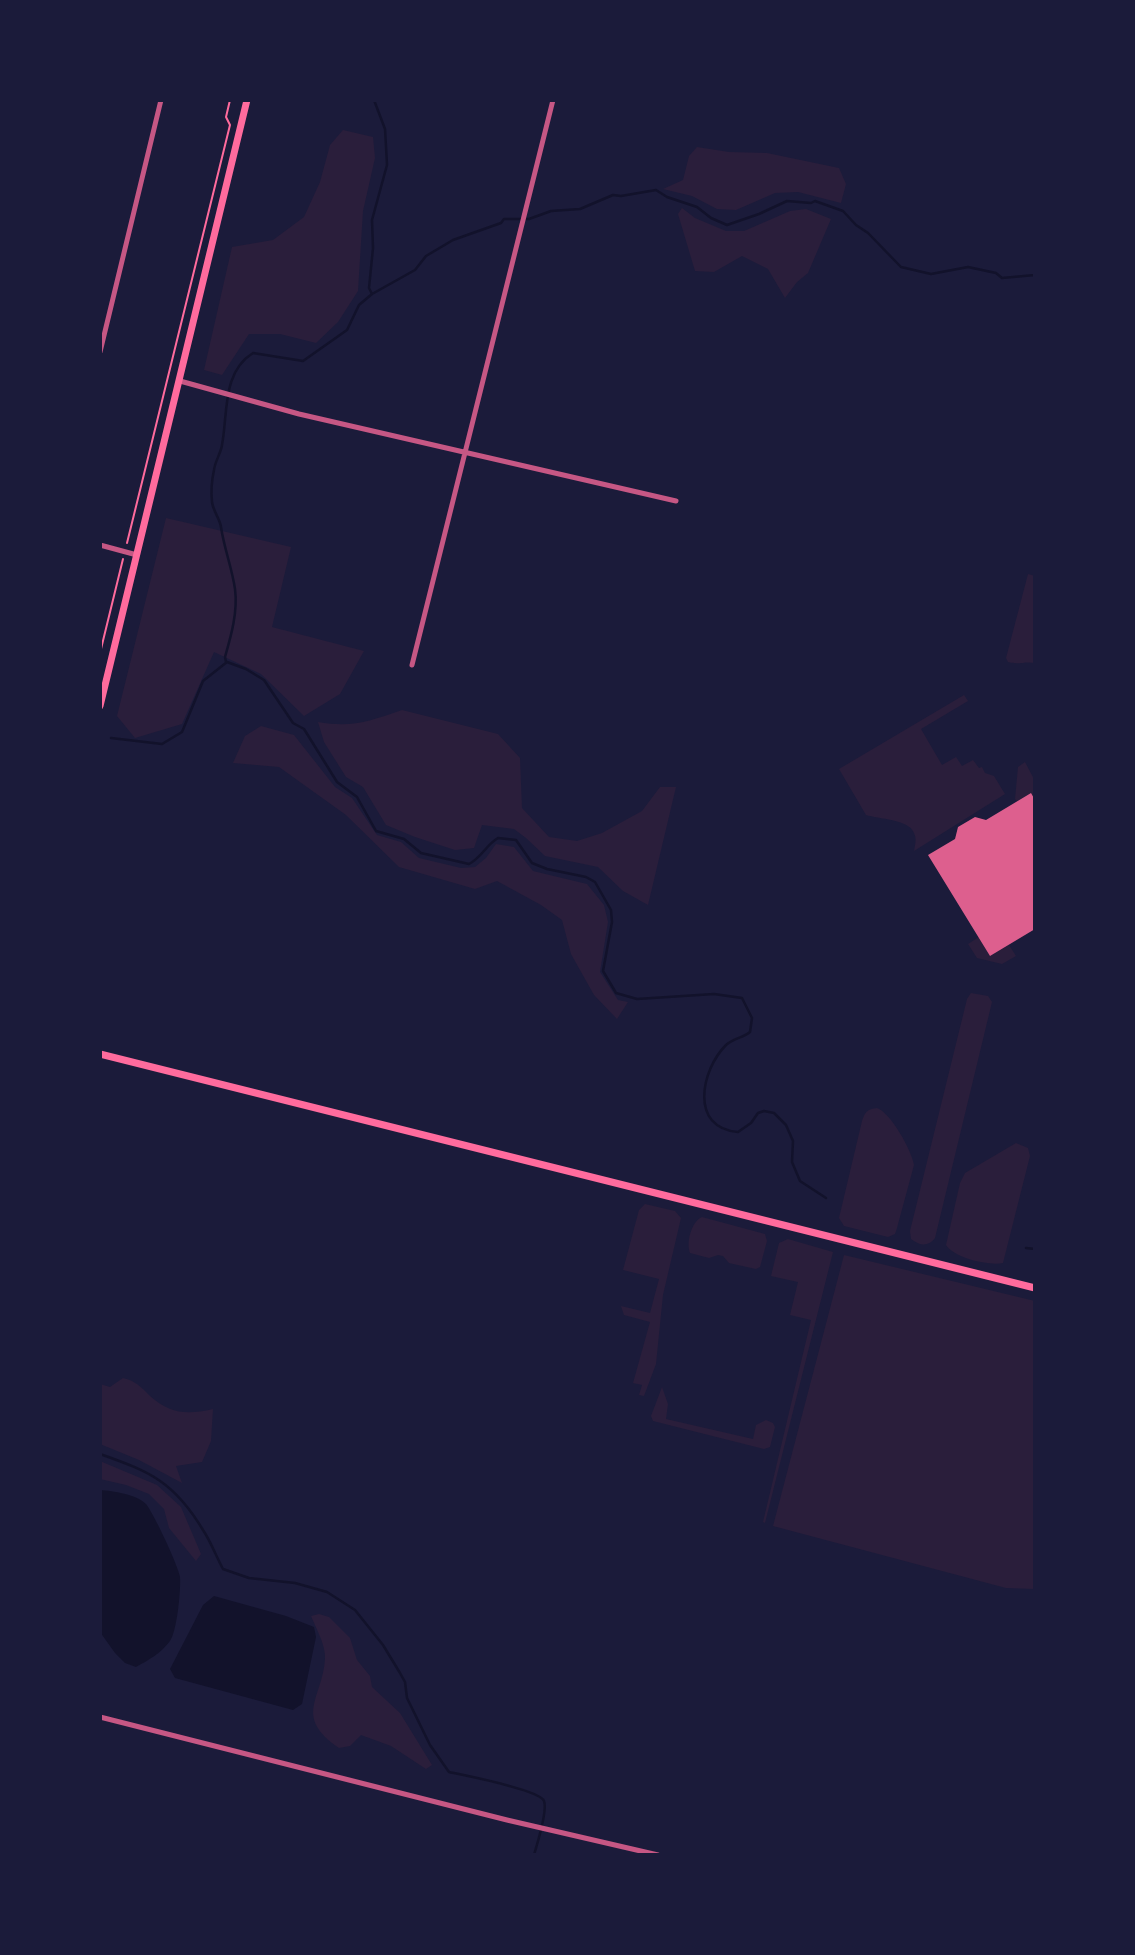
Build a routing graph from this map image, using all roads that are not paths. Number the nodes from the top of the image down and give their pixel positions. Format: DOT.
graph roads {
  1 [pos="161,100"];
  2 [pos="247,100"];
  3 [pos="553,100"];
  4 [pos="100,352"];
  5 [pos="180,381"];
  6 [pos="466,452"];
  7 [pos="676,501"];
  8 [pos="100,545"];
  9 [pos="137,555"];
  10 [pos="412,665"];
  11 [pos="100,706"];
  12 [pos="100,1054"];
  13 [pos="1035,1288"];
  14 [pos="100,1717"];
  15 [pos="658,1855"];
  1 -- 4 [label="street"];
  2 -- 5 [label="main road"];
  3 -- 6 [label="street"];
  5 -- 6 [label="street"];
  5 -- 9 [label="main road"];
  6 -- 7 [label="street"];
  6 -- 10 [label="street"];
  8 -- 9 [label="street"];
  9 -- 11 [label="main road"];
  12 -- 13 [label="main road"];
  14 -- 15 [label="street"];
}
